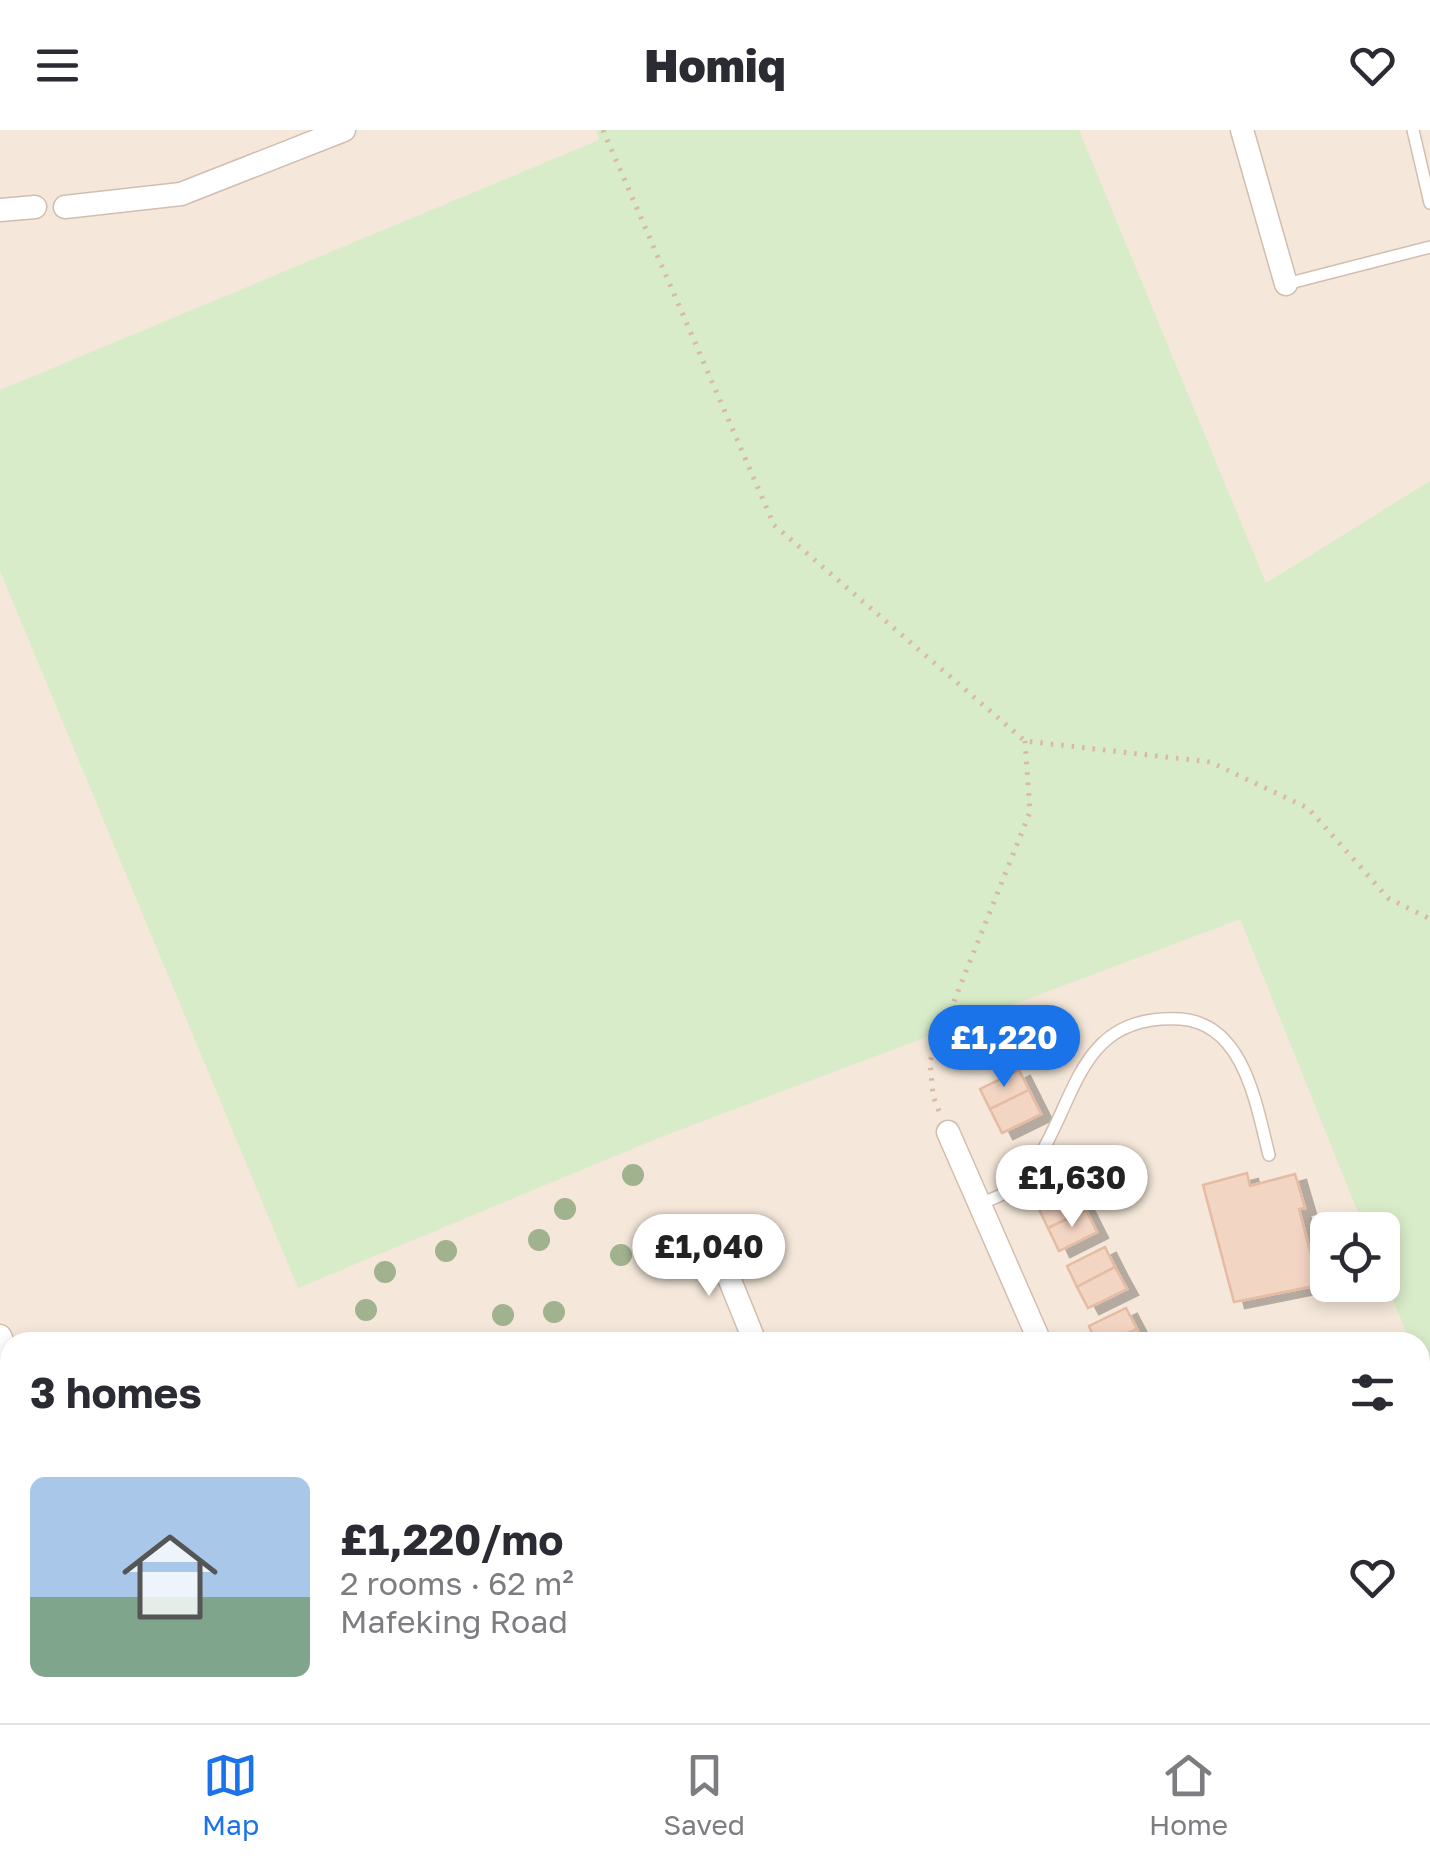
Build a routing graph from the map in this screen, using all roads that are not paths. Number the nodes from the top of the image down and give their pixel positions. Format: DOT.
graph roads {
  1 [pos="344,130"];
  2 [pos="1242,130"];
  3 [pos="1414,130"];
  4 [pos="1430,202"];
  5 [pos="35,207"];
  6 [pos="65,207"];
  7 [pos="0,210"];
  8 [pos="1430,247"];
  9 [pos="1286,284"];
  10 [pos="948,1132"];
  11 [pos="1269,1155"];
  12 [pos="980,1204"];
  13 [pos="712,1236"];
  14 [pos="762,1247"];
  15 [pos="723,1262"];
  16 [pos="752,1332"];
  17 [pos="1036,1332"];
  1 -- 6 [label="street"];
  2 -- 9 [label="street"];
  3 -- 4 [label="lane"];
  5 -- 7 [label="street"];
  8 -- 9 [label="lane"];
  10 -- 12 [label="street"];
  11 -- 12 [label="lane"];
  12 -- 17 [label="street"];
  13 -- 15 [label="street"];
  14 -- 15 [label="street"];
  15 -- 16 [label="street"];
}
